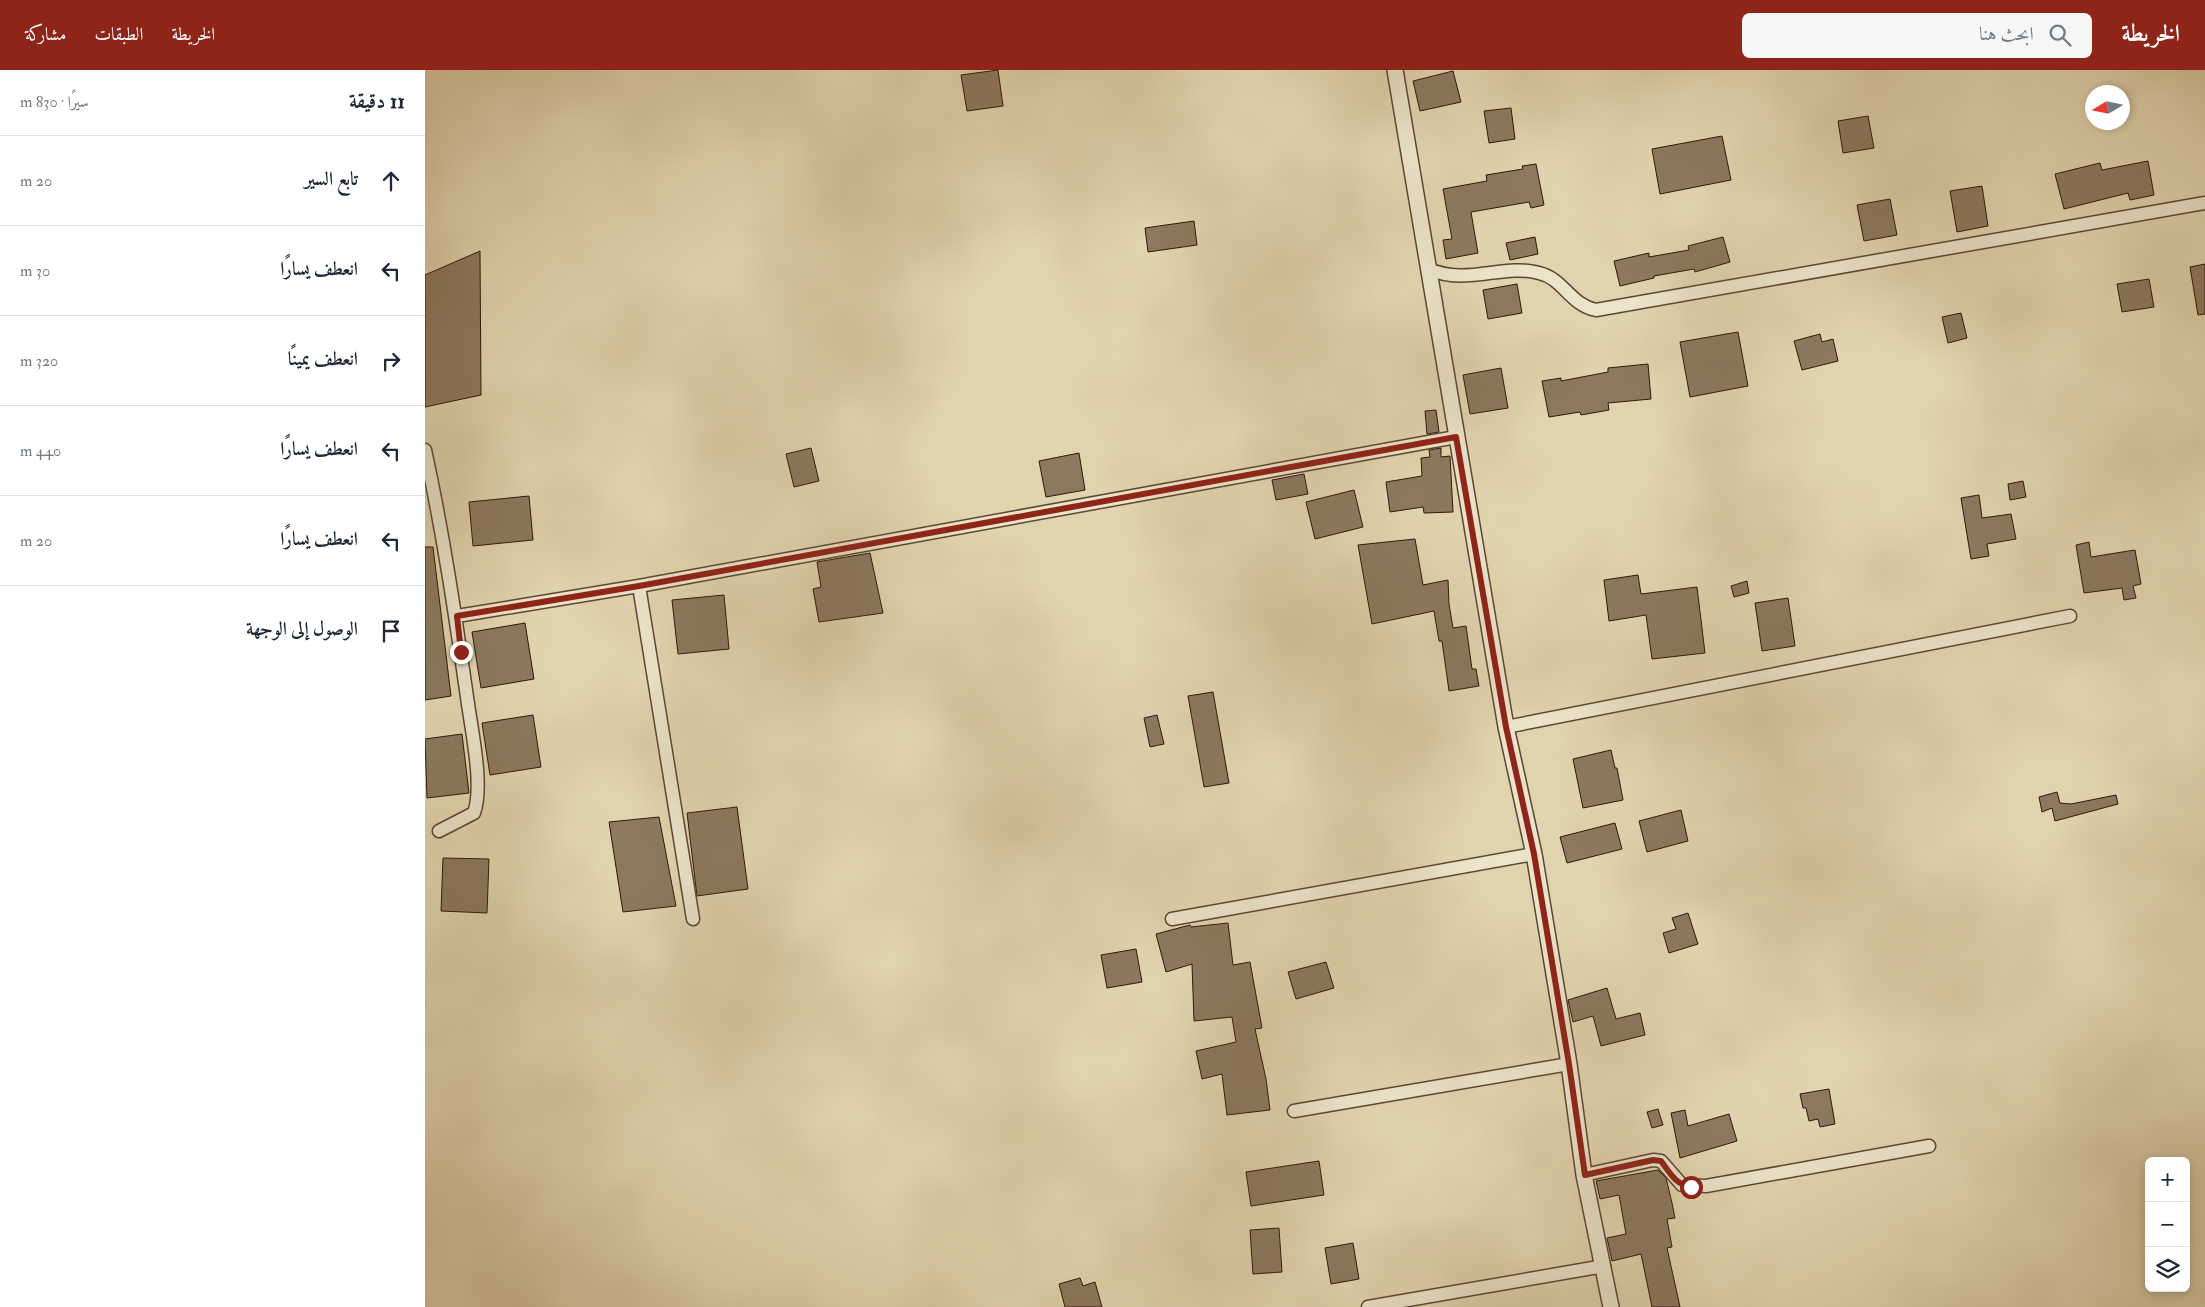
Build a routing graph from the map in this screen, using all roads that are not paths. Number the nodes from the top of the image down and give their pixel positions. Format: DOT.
graph roads {
  1 [pos="1395,70"];
  2 [pos="2205,204"];
  3 [pos="1428,269"];
  4 [pos="1456,437"];
  5 [pos="425,450"];
  6 [pos="639,586"];
  7 [pos="457,616"];
  8 [pos="2070,616"];
  9 [pos="1506,727"];
  10 [pos="439,831"];
  11 [pos="1534,854"];
  12 [pos="693,919"];
  13 [pos="1172,919"];
  14 [pos="1569,1064"];
  15 [pos="1294,1110"];
  16 [pos="1929,1146"];
  17 [pos="1585,1175"];
  18 [pos="1604,1266"];
  19 [pos="1368,1307"];
  20 [pos="1611,1307"];
  1 -- 3 [label="street"];
  2 -- 3 [label="street"];
  3 -- 4 [label="street"];
  4 -- 6 [label="street"];
  4 -- 9 [label="street"];
  5 -- 7 [label="street"];
  6 -- 7 [label="street"];
  6 -- 12 [label="street"];
  7 -- 10 [label="street"];
  8 -- 9 [label="street"];
  9 -- 11 [label="street"];
  11 -- 13 [label="street"];
  11 -- 14 [label="street"];
  14 -- 15 [label="street"];
  14 -- 17 [label="street"];
  16 -- 17 [label="street"];
  17 -- 18 [label="street"];
  18 -- 19 [label="street"];
  18 -- 20 [label="street"];
}
